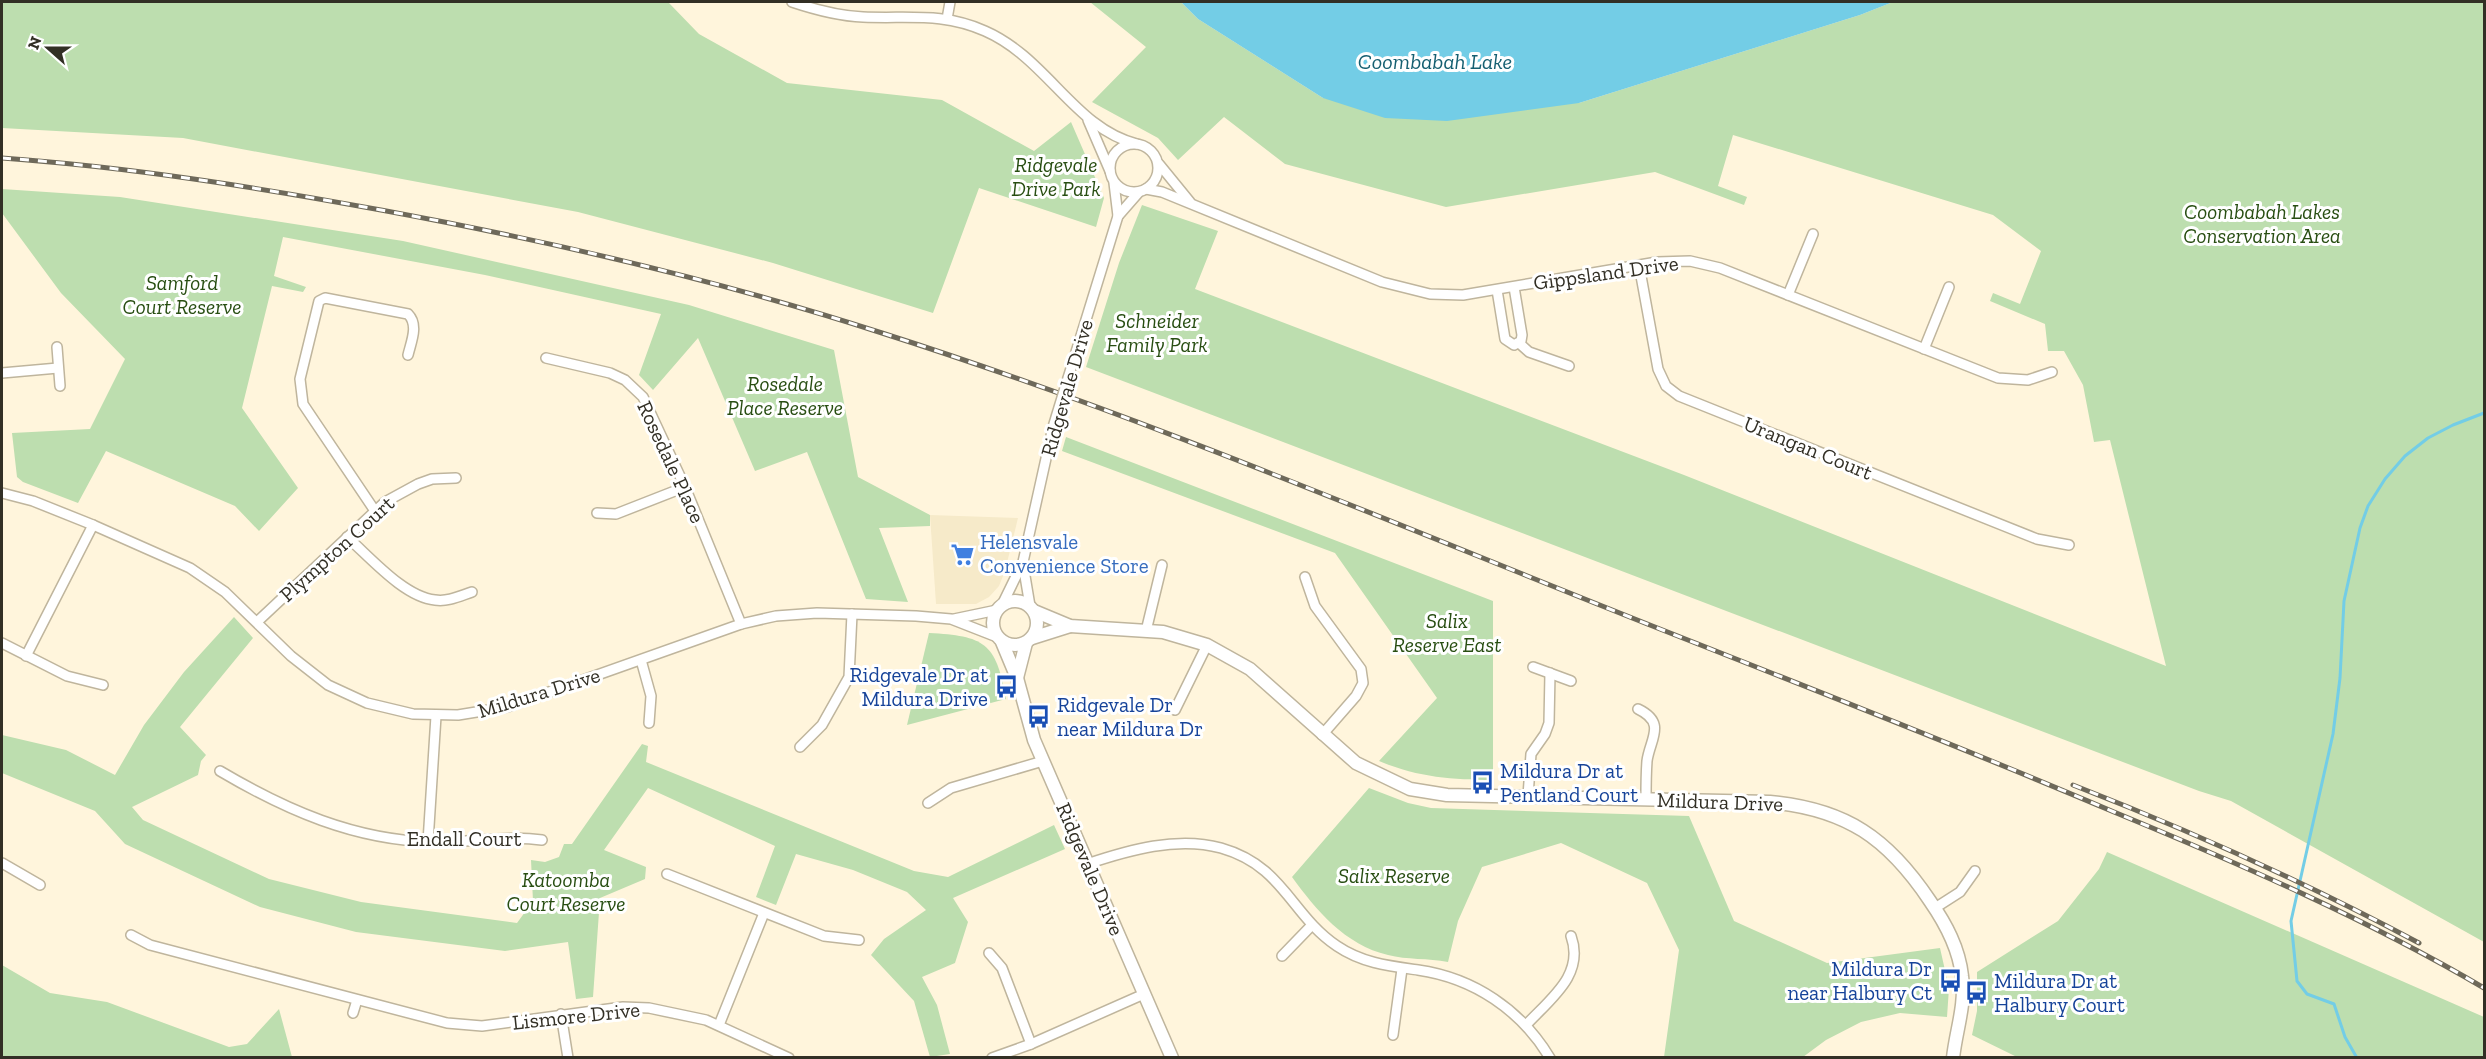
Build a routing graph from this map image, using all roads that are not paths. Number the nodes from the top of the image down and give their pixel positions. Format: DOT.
graph roads {
  1 [pos="792,2"];
  2 [pos="950,2"];
  3 [pos="947,19"];
  4 [pos="1087,118"];
  5 [pos="1137,144"];
  6 [pos="1158,163"];
  7 [pos="1112,176"];
  8 [pos="1143,190"];
  9 [pos="1191,204"];
  10 [pos="1118,216"];
  11 [pos="1812,234"];
  12 [pos="1639,265"];
  13 [pos="1514,287"];
  14 [pos="1948,287"];
  15 [pos="1497,290"];
  16 [pos="1788,295"];
  17 [pos="1519,343"];
  18 [pos="57,347"];
  19 [pos="1924,349"];
  20 [pos="408,355"];
  21 [pos="546,358"];
  22 [pos="1569,366"];
  23 [pos="58,368"];
  24 [pos="2052,372"];
  25 [pos="2,373"];
  26 [pos="60,386"];
  27 [pos="456,478"];
  28 [pos="685,487"];
  29 [pos="2,493"];
  30 [pos="375,511"];
  31 [pos="597,513"];
  32 [pos="93,525"];
  33 [pos="347,537"];
  34 [pos="2069,544"];
  35 [pos="1023,562"];
  36 [pos="1161,565"];
  37 [pos="1305,577"];
  38 [pos="472,592"];
  39 [pos="1000,607"];
  40 [pos="1032,609"];
  41 [pos="852,614"];
  42 [pos="951,619"];
  43 [pos="258,621"];
  44 [pos="741,624"];
  45 [pos="1070,626"];
  46 [pos="1146,630"];
  47 [pos="1000,639"];
  48 [pos="1029,640"];
  49 [pos="2,643"];
  50 [pos="1207,645"];
  51 [pos="26,656"];
  52 [pos="641,660"];
  53 [pos="1533,667"];
  54 [pos="1550,673"];
  55 [pos="1017,678"];
  56 [pos="1571,681"];
  57 [pos="103,685"];
  58 [pos="1638,709"];
  59 [pos="1175,710"];
  60 [pos="436,716"];
  61 [pos="649,723"];
  62 [pos="1322,735"];
  63 [pos="800,747"];
  64 [pos="1043,761"];
  65 [pos="220,771"];
  66 [pos="1528,796"];
  67 [pos="1646,799"];
  68 [pos="928,803"];
  69 [pos="542,840"];
  70 [pos="428,842"];
  71 [pos="2,863"];
  72 [pos="1088,864"];
  73 [pos="1975,871"];
  74 [pos="667,874"];
  75 [pos="40,885"];
  76 [pos="1935,908"];
  77 [pos="764,913"];
  78 [pos="1312,925"];
  79 [pos="131,935"];
  80 [pos="1571,936"];
  81 [pos="859,940"];
  82 [pos="989,953"];
  83 [pos="1282,956"];
  84 [pos="1402,969"];
  85 [pos="1144,994"];
  86 [pos="357,1000"];
  87 [pos="353,1013"];
  88 [pos="561,1014"];
  89 [pos="719,1024"];
  90 [pos="1526,1025"];
  91 [pos="1394,1035"];
  92 [pos="1031,1044"];
  93 [pos="568,1058"];
  94 [pos="789,1058"];
  95 [pos="992,1058"];
  96 [pos="1172,1058"];
  97 [pos="1550,1058"];
  98 [pos="1953,1058"];
  1 -- 3 [label="street"];
  2 -- 3 [label="street"];
  3 -- 4 [label="street"];
  4 -- 5 [label="street"];
  4 -- 7 [label="street, Ridgevale Drive"];
  5 -- 6 [label="street"];
  5 -- 7 [label="street"];
  6 -- 8 [label="street"];
  6 -- 9 [label="street, Gippsland Drive"];
  7 -- 8 [label="street"];
  7 -- 10 [label="street, Ridgevale Drive"];
  8 -- 9 [label="street, Gippsland Drive"];
  8 -- 10 [label="street, Ridgevale Drive"];
  9 -- 15 [label="street, Gippsland Drive"];
  10 -- 35 [label="street, Ridgevale Drive, bridge"];
  11 -- 16 [label="street"];
  12 -- 13 [label="street, Gippsland Drive"];
  12 -- 16 [label="street, Gippsland Drive"];
  12 -- 34 [label="street, Urangan Court"];
  13 -- 15 [label="street, Gippsland Drive"];
  13 -- 17 [label="street"];
  14 -- 19 [label="street"];
  15 -- 17 [label="street"];
  16 -- 19 [label="street, Gippsland Drive"];
  17 -- 22 [label="street"];
  18 -- 23 [label="street"];
  19 -- 24 [label="street, Gippsland Drive"];
  20 -- 30 [label="street"];
  21 -- 28 [label="street, Rosedale Place"];
  23 -- 25 [label="street"];
  23 -- 26 [label="street"];
  27 -- 30 [label="street, Plympton Court"];
  28 -- 31 [label="street"];
  28 -- 44 [label="street, Rosedale Place"];
  29 -- 32 [label="street, Mildura Drive"];
  30 -- 33 [label="street, Plympton Court"];
  32 -- 43 [label="street, Mildura Drive"];
  32 -- 51 [label="street"];
  33 -- 38 [label="street"];
  33 -- 43 [label="street, Plympton Court"];
  35 -- 39 [label="street, Ridgevale Drive"];
  35 -- 40 [label="street, Ridgevale Drive"];
  36 -- 46 [label="street"];
  37 -- 62 [label="street"];
  39 -- 40 [label="street"];
  39 -- 42 [label="street, Mildura Drive"];
  39 -- 47 [label="street"];
  40 -- 45 [label="street, Mildura Drive"];
  40 -- 48 [label="street"];
  41 -- 42 [label="street, Mildura Drive"];
  41 -- 44 [label="street, Mildura Drive"];
  41 -- 63 [label="street"];
  42 -- 47 [label="street, Mildura Drive"];
  43 -- 60 [label="street, Mildura Drive"];
  44 -- 52 [label="street, Mildura Drive"];
  45 -- 46 [label="street, Mildura Drive"];
  45 -- 48 [label="street, Mildura Drive"];
  46 -- 50 [label="street, Mildura Drive"];
  47 -- 48 [label="street"];
  47 -- 55 [label="street, Ridgevale Drive"];
  48 -- 55 [label="street, Ridgevale Drive"];
  49 -- 51 [label="street"];
  50 -- 59 [label="street"];
  50 -- 62 [label="street, Mildura Drive"];
  51 -- 57 [label="street"];
  52 -- 60 [label="street, Mildura Drive"];
  52 -- 61 [label="street"];
  53 -- 54 [label="street"];
  54 -- 56 [label="street"];
  54 -- 66 [label="street"];
  55 -- 64 [label="street, Ridgevale Drive"];
  58 -- 67 [label="street"];
  60 -- 70 [label="street"];
  62 -- 66 [label="street, Mildura Drive"];
  64 -- 68 [label="street"];
  64 -- 72 [label="street, Ridgevale Drive"];
  65 -- 70 [label="street, Endall Court"];
  66 -- 67 [label="street, Mildura Drive"];
  67 -- 76 [label="street, Mildura Drive"];
  69 -- 70 [label="street, Endall Court"];
  71 -- 75 [label="street"];
  72 -- 78 [label="street"];
  72 -- 85 [label="street, Ridgevale Drive"];
  73 -- 76 [label="street"];
  74 -- 77 [label="street"];
  76 -- 98 [label="street, Mildura Drive"];
  77 -- 81 [label="street"];
  77 -- 89 [label="street"];
  78 -- 83 [label="street"];
  78 -- 84 [label="street"];
  79 -- 86 [label="street, Lismore Drive"];
  80 -- 90 [label="street"];
  82 -- 92 [label="street"];
  84 -- 90 [label="street"];
  84 -- 91 [label="street"];
  85 -- 92 [label="street"];
  85 -- 96 [label="street, Ridgevale Drive"];
  86 -- 87 [label="street"];
  86 -- 88 [label="street, Lismore Drive"];
  88 -- 89 [label="street, Lismore Drive"];
  88 -- 93 [label="street"];
  89 -- 94 [label="street, Lismore Drive"];
  90 -- 97 [label="street"];
  92 -- 95 [label="street"];
}
